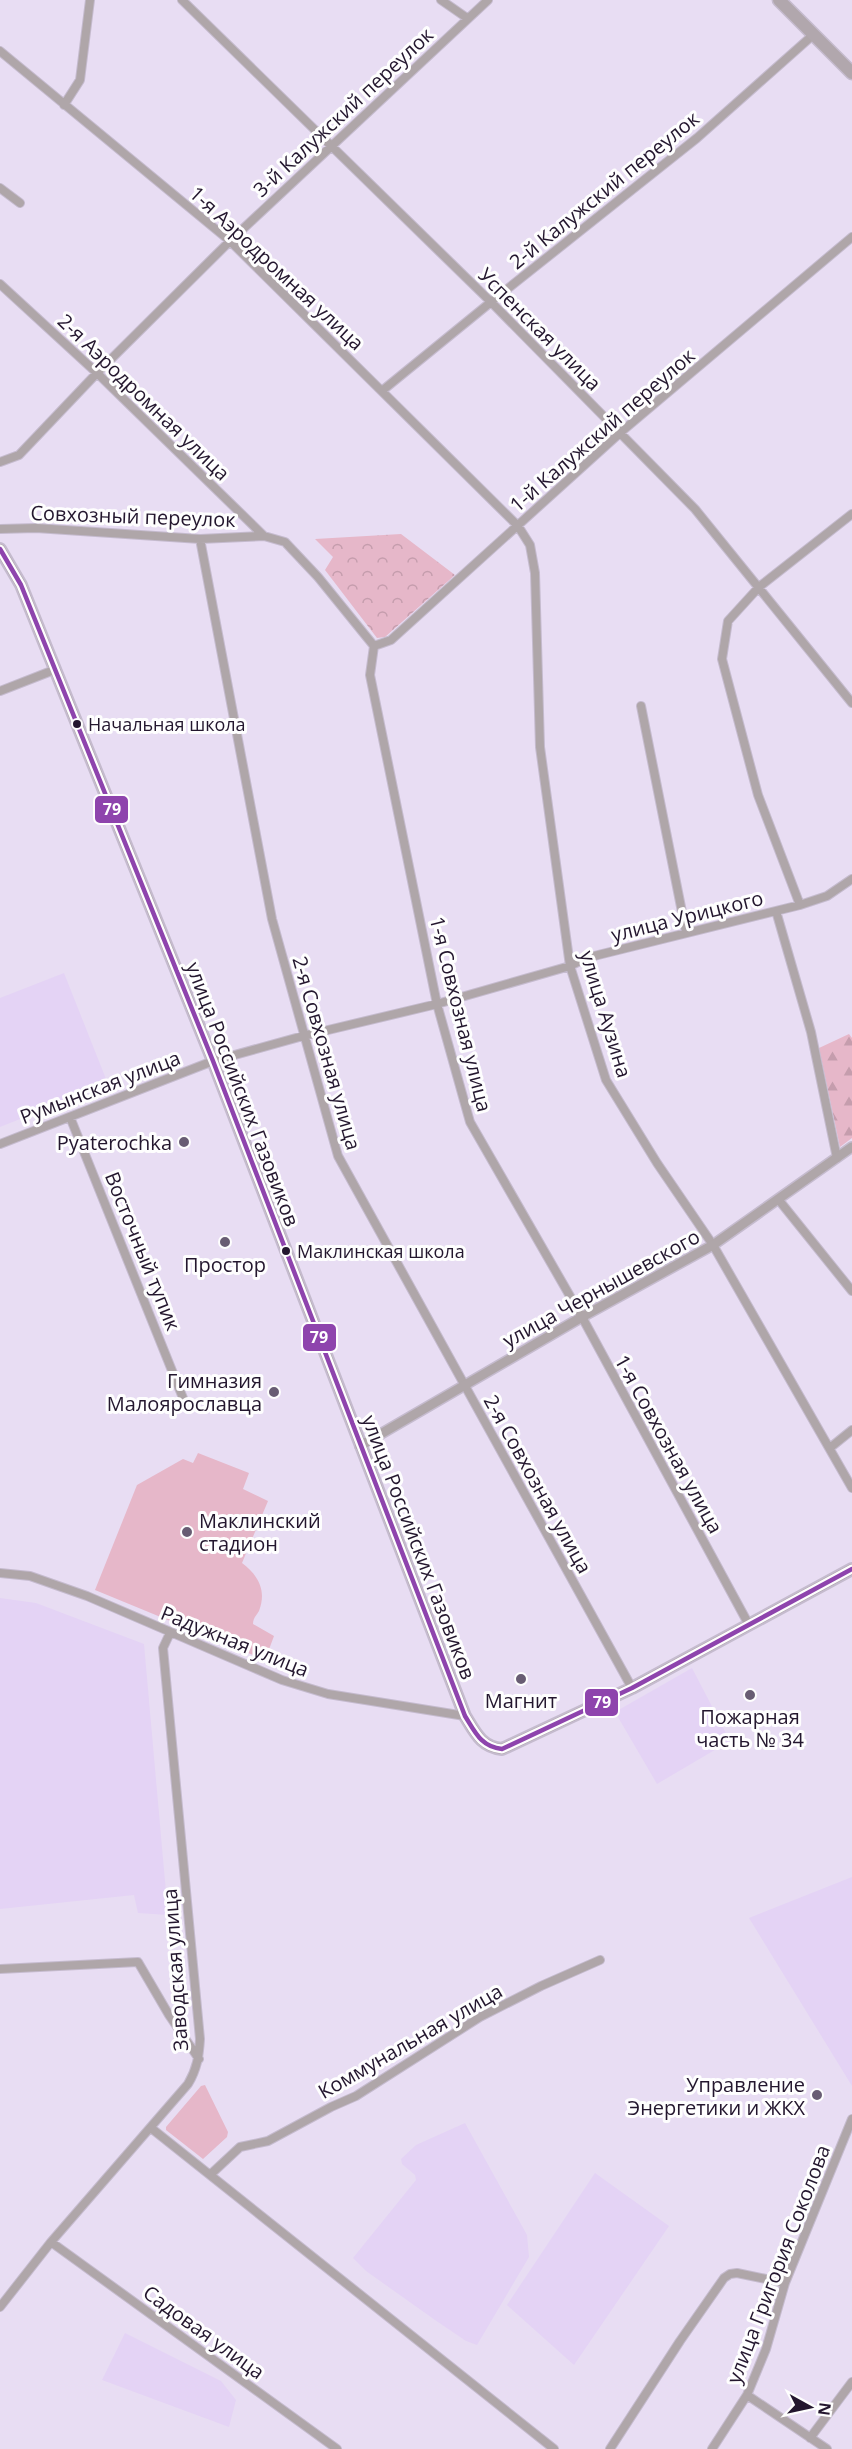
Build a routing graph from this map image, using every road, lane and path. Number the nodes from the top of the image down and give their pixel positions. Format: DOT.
graph roads {
  1 [pos="90,0"];
  2 [pos="182,0"];
  3 [pos="441,0"];
  4 [pos="488,0"];
  5 [pos="779,0"];
  6 [pos="467,18"];
  7 [pos="813,35"];
  8 [pos="0,51"];
  9 [pos="852,73"];
  10 [pos="64,105"];
  11 [pos="331,146"];
  12 [pos="0,188"];
  13 [pos="20,203"];
  14 [pos="852,237"];
  15 [pos="230,241"];
  16 [pos="0,284"];
  17 [pos="490,302"];
  18 [pos="97,373"];
  19 [pos="383,390"];
  20 [pos="621,432"];
  21 [pos="0,462"];
  22 [pos="852,514"];
  23 [pos="518,526"];
  24 [pos="0,529"];
  25 [pos="264,536"];
  26 [pos="200,539"];
  27 [pos="0,549"];
  28 [pos="759,587"];
  29 [pos="374,646"];
  30 [pos="54,670"];
  31 [pos="0,691"];
  32 [pos="852,703"];
  33 [pos="641,706"];
  34 [pos="852,879"];
  35 [pos="800,905"];
  36 [pos="776,911"];
  37 [pos="686,932"];
  38 [pos="570,966"];
  39 [pos="437,1004"];
  40 [pos="303,1036"];
  41 [pos="213,1061"];
  42 [pos="70,1117"];
  43 [pos="0,1144"];
  44 [pos="852,1147"];
  45 [pos="837,1158"];
  46 [pos="778,1199"];
  47 [pos="713,1245"];
  48 [pos="852,1291"];
  49 [pos="582,1317"];
  50 [pos="466,1386"];
  51 [pos="183,1398"];
  52 [pos="852,1430"];
  53 [pos="360,1446"];
  54 [pos="831,1447"];
  55 [pos="852,1488"];
  56 [pos="852,1569"];
  57 [pos="0,1573"];
  58 [pos="749,1625"];
  59 [pos="170,1633"];
  60 [pos="632,1688"];
  61 [pos="465,1716"];
  62 [pos="600,1960"];
  63 [pos="0,1969"];
  64 [pos="199,2059"];
  65 [pos="852,2119"];
  66 [pos="151,2128"];
  67 [pos="211,2174"];
  68 [pos="51,2242"];
  69 [pos="785,2283"];
  70 [pos="0,2307"];
  71 [pos="852,2382"];
  72 [pos="747,2395"];
  73 [pos="810,2438"];
  74 [pos="337,2449"];
  75 [pos="554,2449"];
  76 [pos="610,2449"];
  77 [pos="712,2449"];
  78 [pos="827,2449"];
  1 -- 10 [label="street"];
  2 -- 11 [label="street, Успенская улица"];
  3 -- 6 [label="street"];
  4 -- 6 [label="street, 3-й Калужский переулок"];
  5 -- 7 [label="main road"];
  6 -- 11 [label="street, 3-й Калужский переулок"];
  7 -- 9 [label="main road"];
  7 -- 17 [label="street, 2-й Калужский переулок"];
  8 -- 10 [label="street, 1-я Аэродромная улица"];
  10 -- 15 [label="street, 1-я Аэродромная улица"];
  11 -- 15 [label="street, 3-й Калужский переулок"];
  11 -- 17 [label="street, Успенская улица"];
  12 -- 13 [label="street"];
  14 -- 20 [label="street, 1-й Калужский переулок"];
  15 -- 18 [label="street, 3-й Калужский переулок"];
  15 -- 19 [label="street, 1-я Аэродромная улица"];
  16 -- 18 [label="street, 2-я Аэродромная улица"];
  17 -- 19 [label="street, 2-й Калужский переулок"];
  17 -- 20 [label="street, Успенская улица"];
  18 -- 21 [label="street, 3-й Калужский переулок"];
  18 -- 25 [label="street, 2-я Аэродромная улица"];
  19 -- 23 [label="street, 1-я Аэродромная улица"];
  20 -- 23 [label="street, 1-й Калужский переулок"];
  20 -- 28 [label="street, Успенская улица"];
  22 -- 28 [label="street"];
  23 -- 29 [label="street, 1-й Калужский переулок"];
  23 -- 38 [label="street, улица Аузина"];
  24 -- 26 [label="street, Совхозный переулок"];
  25 -- 26 [label="street, Совхозный переулок"];
  25 -- 29 [label="street"];
  26 -- 40 [label="street, 2-я Совхозная улица"];
  27 -- 30 [label="main road, улица Российских Газовиков"];
  28 -- 32 [label="street, Успенская улица"];
  28 -- 35 [label="street"];
  29 -- 39 [label="street, 1-я Совхозная улица"];
  30 -- 31 [label="street"];
  30 -- 41 [label="main road, улица Российских Газовиков"];
  33 -- 37 [label="street"];
  34 -- 35 [label="street, улица Урицкого"];
  35 -- 36 [label="street, улица Урицкого"];
  36 -- 37 [label="street, улица Урицкого"];
  36 -- 45 [label="street"];
  37 -- 38 [label="street, улица Урицкого"];
  38 -- 39 [label="street, улица Урицкого"];
  38 -- 47 [label="street, улица Аузина"];
  39 -- 40 [label="street, улица Урицкого"];
  39 -- 49 [label="street, 1-я Совхозная улица"];
  40 -- 41 [label="street, улица Урицкого"];
  40 -- 50 [label="street, 2-я Совхозная улица"];
  41 -- 42 [label="street, Румынская улица"];
  41 -- 53 [label="main road, улица Российских Газовиков"];
  42 -- 43 [label="street, Румынская улица"];
  42 -- 51 [label="street, Восточный тупик"];
  44 -- 45 [label="street, улица Чернышевского"];
  45 -- 46 [label="street, улица Чернышевского"];
  46 -- 47 [label="street, улица Чернышевского"];
  46 -- 48 [label="street"];
  47 -- 49 [label="street, улица Чернышевского"];
  47 -- 54 [label="street, улица Аузина"];
  49 -- 50 [label="street, улица Чернышевского"];
  49 -- 58 [label="street, 1-я Совхозная улица"];
  50 -- 53 [label="street, улица Чернышевского"];
  50 -- 60 [label="street, 2-я Совхозная улица"];
  52 -- 54 [label="street"];
  53 -- 61 [label="main road, улица Российских Газовиков"];
  54 -- 55 [label="street, улица Аузина"];
  56 -- 58 [label="main road"];
  57 -- 59 [label="street, Радужная улица"];
  58 -- 60 [label="main road"];
  59 -- 61 [label="street, Радужная улица"];
  59 -- 64 [label="street, Заводская улица"];
  60 -- 61 [label="main road, улица Российских Газовиков"];
  62 -- 67 [label="street, Коммунальная улица"];
  63 -- 64 [label="street"];
  64 -- 66 [label="street, Заводская улица"];
  65 -- 69 [label="street, улица Григория Соколова"];
  66 -- 67 [label="street"];
  66 -- 68 [label="street, Заводская улица"];
  67 -- 75 [label="street"];
  68 -- 70 [label="street, Заводская улица"];
  68 -- 74 [label="street, Садовая улица"];
  69 -- 72 [label="street, улица Григория Соколова"];
  69 -- 76 [label="street"];
  71 -- 73 [label="street"];
  72 -- 73 [label="street"];
  72 -- 77 [label="street, улица Григория Соколова"];
  73 -- 78 [label="street"];
}
